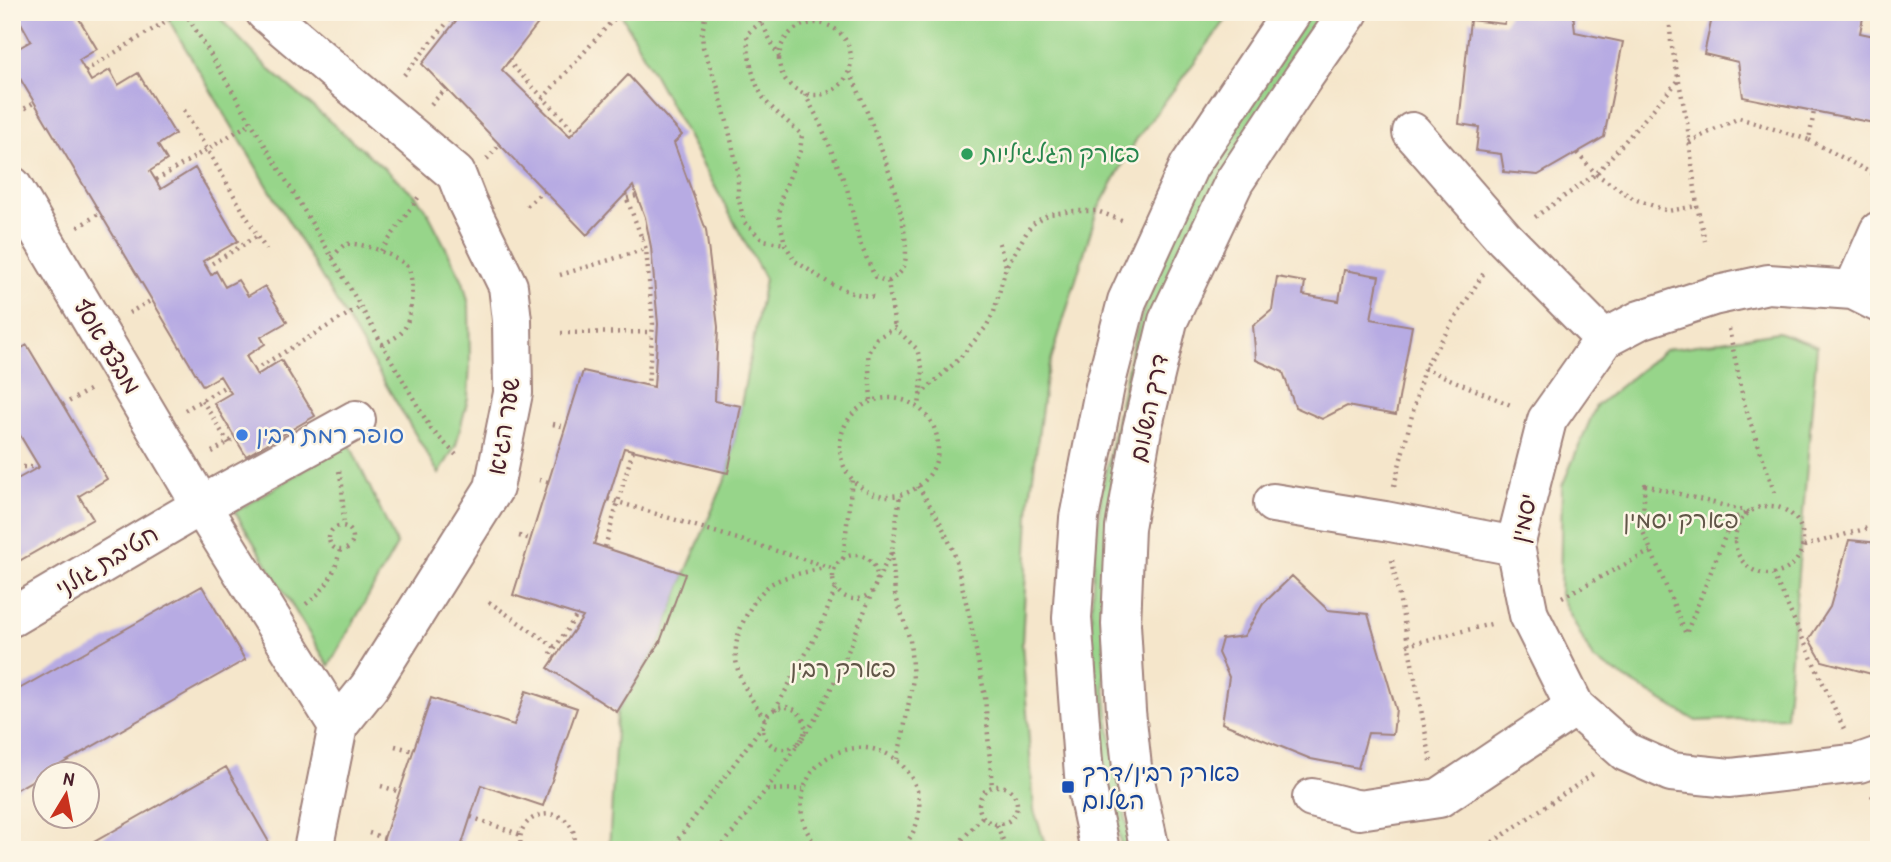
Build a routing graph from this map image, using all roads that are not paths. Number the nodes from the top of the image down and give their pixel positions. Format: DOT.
graph roads {
  1 [pos="265,12"];
  2 [pos="1292,12"];
  3 [pos="1349,12"];
  4 [pos="1412,132"];
  5 [pos="12,186"];
  6 [pos="1879,231"];
  7 [pos="1866,297"];
  8 [pos="1604,339"];
  9 [pos="356,420"];
  10 [pos="1273,503"];
  11 [pos="202,505"];
  12 [pos="1515,546"];
  13 [pos="12,617"];
  14 [pos="1575,707"];
  15 [pos="338,726"];
  16 [pos="1869,759"];
  17 [pos="1312,798"];
  18 [pos="313,850"];
  19 [pos="1100,850"];
  20 [pos="1150,850"];
  1 -- 15 [label="street, שער הגיא"];
  2 -- 19 [label="street, דרך השלום"];
  3 -- 20 [label="street, דרך השלום"];
  4 -- 8 [label="street"];
  5 -- 11 [label="street, מבצע אסף"];
  6 -- 7 [label="street"];
  7 -- 8 [label="street, יסמין"];
  8 -- 12 [label="street, יסמין"];
  9 -- 11 [label="street"];
  10 -- 12 [label="street"];
  11 -- 13 [label="street, חטיבת גולני"];
  11 -- 15 [label="street, מבצע אסף"];
  12 -- 14 [label="street, יסמין"];
  14 -- 16 [label="street, יסמין"];
  14 -- 17 [label="street"];
  15 -- 18 [label="street, שער הגיא"];
}
